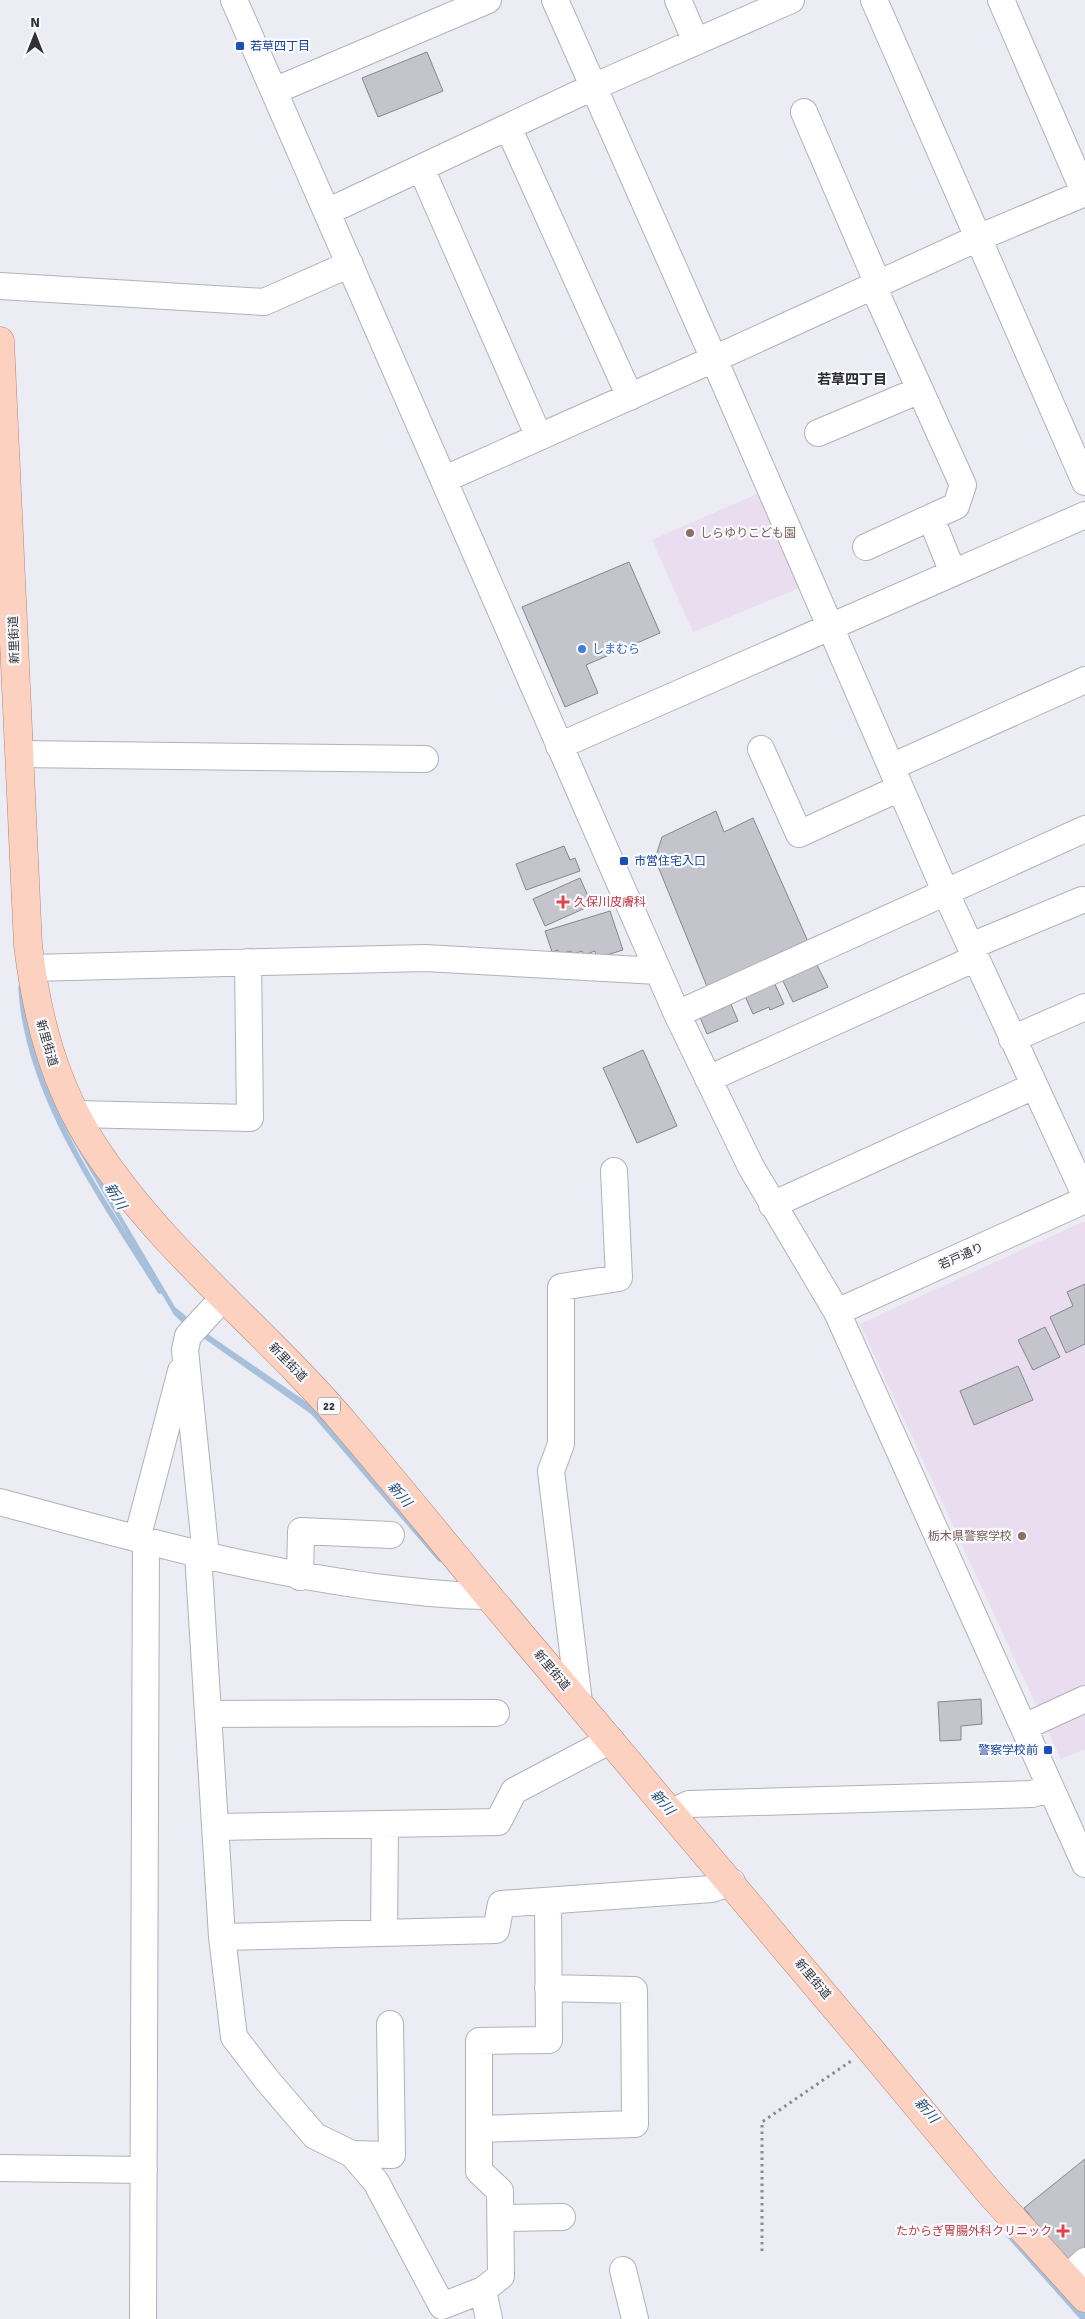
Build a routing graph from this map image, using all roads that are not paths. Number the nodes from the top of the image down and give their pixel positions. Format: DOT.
graph roads {
  1 [pos="234,0"];
  2 [pos="488,0"];
  3 [pos="554,0"];
  4 [pos="678,0"];
  5 [pos="791,0"];
  6 [pos="874,0"];
  7 [pos="1002,0"];
  8 [pos="696,42"];
  9 [pos="593,87"];
  10 [pos="274,92"];
  11 [pos="804,112"];
  12 [pos="508,127"];
  13 [pos="421,168"];
  14 [pos="1085,193"];
  15 [pos="327,212"];
  16 [pos="978,238"];
  17 [pos="350,264"];
  18 [pos="876,285"];
  19 [pos="0,286"];
  20 [pos="0,341"];
  21 [pos="714,359"];
  22 [pos="920,390"];
  23 [pos="630,397"];
  24 [pos="818,433"];
  25 [pos="539,437"];
  26 [pos="445,479"];
  27 [pos="1085,482"];
  28 [pos="1085,515"];
  29 [pos="931,518"];
  30 [pos="866,547"];
  31 [pos="953,573"];
  32 [pos="830,627"];
  33 [pos="1085,680"];
  34 [pos="559,746"];
  35 [pos="761,749"];
  36 [pos="19,754"];
  37 [pos="425,759"];
  38 [pos="896,777"];
  39 [pos="1085,829"];
  40 [pos="945,891"];
  41 [pos="1082,900"];
  42 [pos="973,952"];
  43 [pos="248,962"];
  44 [pos="31,968"];
  45 [pos="658,971"];
  46 [pos="1085,1007"];
  47 [pos="678,1014"];
  48 [pos="1012,1039"];
  49 [pos="708,1079"];
  50 [pos="1034,1086"];
  51 [pos="76,1114"];
  52 [pos="614,1170"];
  53 [pos="1085,1195"];
  54 [pos="1085,1200"];
  55 [pos="772,1205"];
  56 [pos="224,1296"];
  57 [pos="837,1312"];
  58 [pos="192,1335"];
  59 [pos="0,1502"];
  60 [pos="391,1535"];
  61 [pos="142,1540"];
  62 [pos="202,1555"];
  63 [pos="300,1576"];
  64 [pos="477,1596"];
  65 [pos="1085,1699"];
  66 [pos="579,1702"];
  67 [pos="496,1712"];
  68 [pos="208,1714"];
  69 [pos="1024,1727"];
  70 [pos="604,1744"];
  71 [pos="1051,1788"];
  72 [pos="672,1812"];
  73 [pos="385,1824"];
  74 [pos="215,1827"];
  75 [pos="1085,1864"];
  76 [pos="722,1886"];
  77 [pos="548,1901"];
  78 [pos="384,1933"];
  79 [pos="222,1938"];
  80 [pos="548,1988"];
  81 [pos="390,2024"];
  82 [pos="479,2129"];
  83 [pos="352,2154"];
  84 [pos="0,2168"];
  85 [pos="144,2170"];
  86 [pos="562,2217"];
  87 [pos="501,2218"];
  88 [pos="623,2270"];
  89 [pos="1076,2270"];
  90 [pos="483,2290"];
  91 [pos="1085,2298"];
  92 [pos="143,2319"];
  93 [pos="489,2319"];
  94 [pos="635,2319"];
  1 -- 10 [label="street"];
  2 -- 10 [label="street"];
  3 -- 9 [label="street"];
  4 -- 8 [label="street"];
  5 -- 8 [label="street"];
  6 -- 16 [label="street"];
  7 -- 14 [label="street"];
  8 -- 9 [label="street"];
  9 -- 12 [label="street"];
  9 -- 21 [label="street"];
  10 -- 15 [label="street"];
  11 -- 18 [label="street"];
  12 -- 13 [label="street"];
  12 -- 23 [label="street"];
  13 -- 15 [label="street"];
  13 -- 25 [label="street"];
  14 -- 16 [label="street"];
  15 -- 17 [label="street"];
  16 -- 18 [label="street"];
  16 -- 27 [label="street"];
  17 -- 19 [label="street"];
  17 -- 26 [label="street"];
  18 -- 21 [label="street"];
  18 -- 22 [label="street"];
  20 -- 36 [label="main road, 新里街道 / 22"];
  21 -- 23 [label="street"];
  21 -- 32 [label="street"];
  22 -- 24 [label="street"];
  22 -- 29 [label="street"];
  23 -- 25 [label="street"];
  25 -- 26 [label="street"];
  26 -- 34 [label="street"];
  28 -- 31 [label="street"];
  29 -- 30 [label="street"];
  29 -- 31 [label="street"];
  31 -- 32 [label="street"];
  32 -- 34 [label="street"];
  32 -- 38 [label="street"];
  33 -- 38 [label="street"];
  34 -- 45 [label="street"];
  35 -- 38 [label="street"];
  36 -- 37 [label="street"];
  36 -- 44 [label="main road, 新里街道 / 22"];
  38 -- 40 [label="street"];
  39 -- 40 [label="street"];
  40 -- 42 [label="street"];
  40 -- 47 [label="street"];
  41 -- 42 [label="street"];
  42 -- 48 [label="street"];
  42 -- 49 [label="street"];
  43 -- 44 [label="street"];
  43 -- 45 [label="street"];
  43 -- 51 [label="street"];
  44 -- 51 [label="main road, 新里街道 / 22"];
  45 -- 47 [label="street"];
  46 -- 48 [label="street"];
  47 -- 49 [label="street"];
  48 -- 50 [label="street"];
  49 -- 55 [label="street"];
  50 -- 53 [label="street"];
  50 -- 55 [label="street"];
  51 -- 56 [label="main road, 新里街道 / 22"];
  52 -- 66 [label="street"];
  54 -- 57 [label="street, 若戸通り"];
  55 -- 57 [label="street"];
  56 -- 58 [label="street"];
  56 -- 64 [label="main road, 新里街道 / 22"];
  57 -- 69 [label="street"];
  58 -- 61 [label="street"];
  58 -- 62 [label="street"];
  59 -- 61 [label="street"];
  60 -- 63 [label="street"];
  61 -- 62 [label="street"];
  61 -- 85 [label="street"];
  62 -- 63 [label="street"];
  62 -- 68 [label="street"];
  63 -- 64 [label="street"];
  64 -- 66 [label="main road, 新里街道 / 22"];
  65 -- 69 [label="street"];
  66 -- 70 [label="main road, 新里街道 / 22"];
  67 -- 68 [label="street"];
  68 -- 74 [label="street"];
  69 -- 71 [label="street"];
  70 -- 72 [label="main road, 新里街道 / 22"];
  70 -- 73 [label="street"];
  71 -- 72 [label="street"];
  71 -- 75 [label="street"];
  72 -- 76 [label="main road, 新里街道 / 22"];
  73 -- 74 [label="street"];
  73 -- 78 [label="street"];
  74 -- 79 [label="street"];
  76 -- 77 [label="street"];
  76 -- 89 [label="main road, 新里街道 / 22"];
  77 -- 78 [label="street"];
  77 -- 80 [label="street"];
  78 -- 79 [label="street"];
  79 -- 83 [label="street"];
  80 -- 82 [label="street"];
  80 -- 82 [label="street"];
  81 -- 83 [label="street"];
  82 -- 87 [label="street"];
  83 -- 90 [label="street"];
  84 -- 85 [label="street"];
  85 -- 92 [label="street"];
  86 -- 87 [label="street"];
  87 -- 90 [label="street"];
  88 -- 94 [label="street"];
  89 -- 91 [label="main road, 新里街道 / 22"];
  90 -- 93 [label="street"];
}
